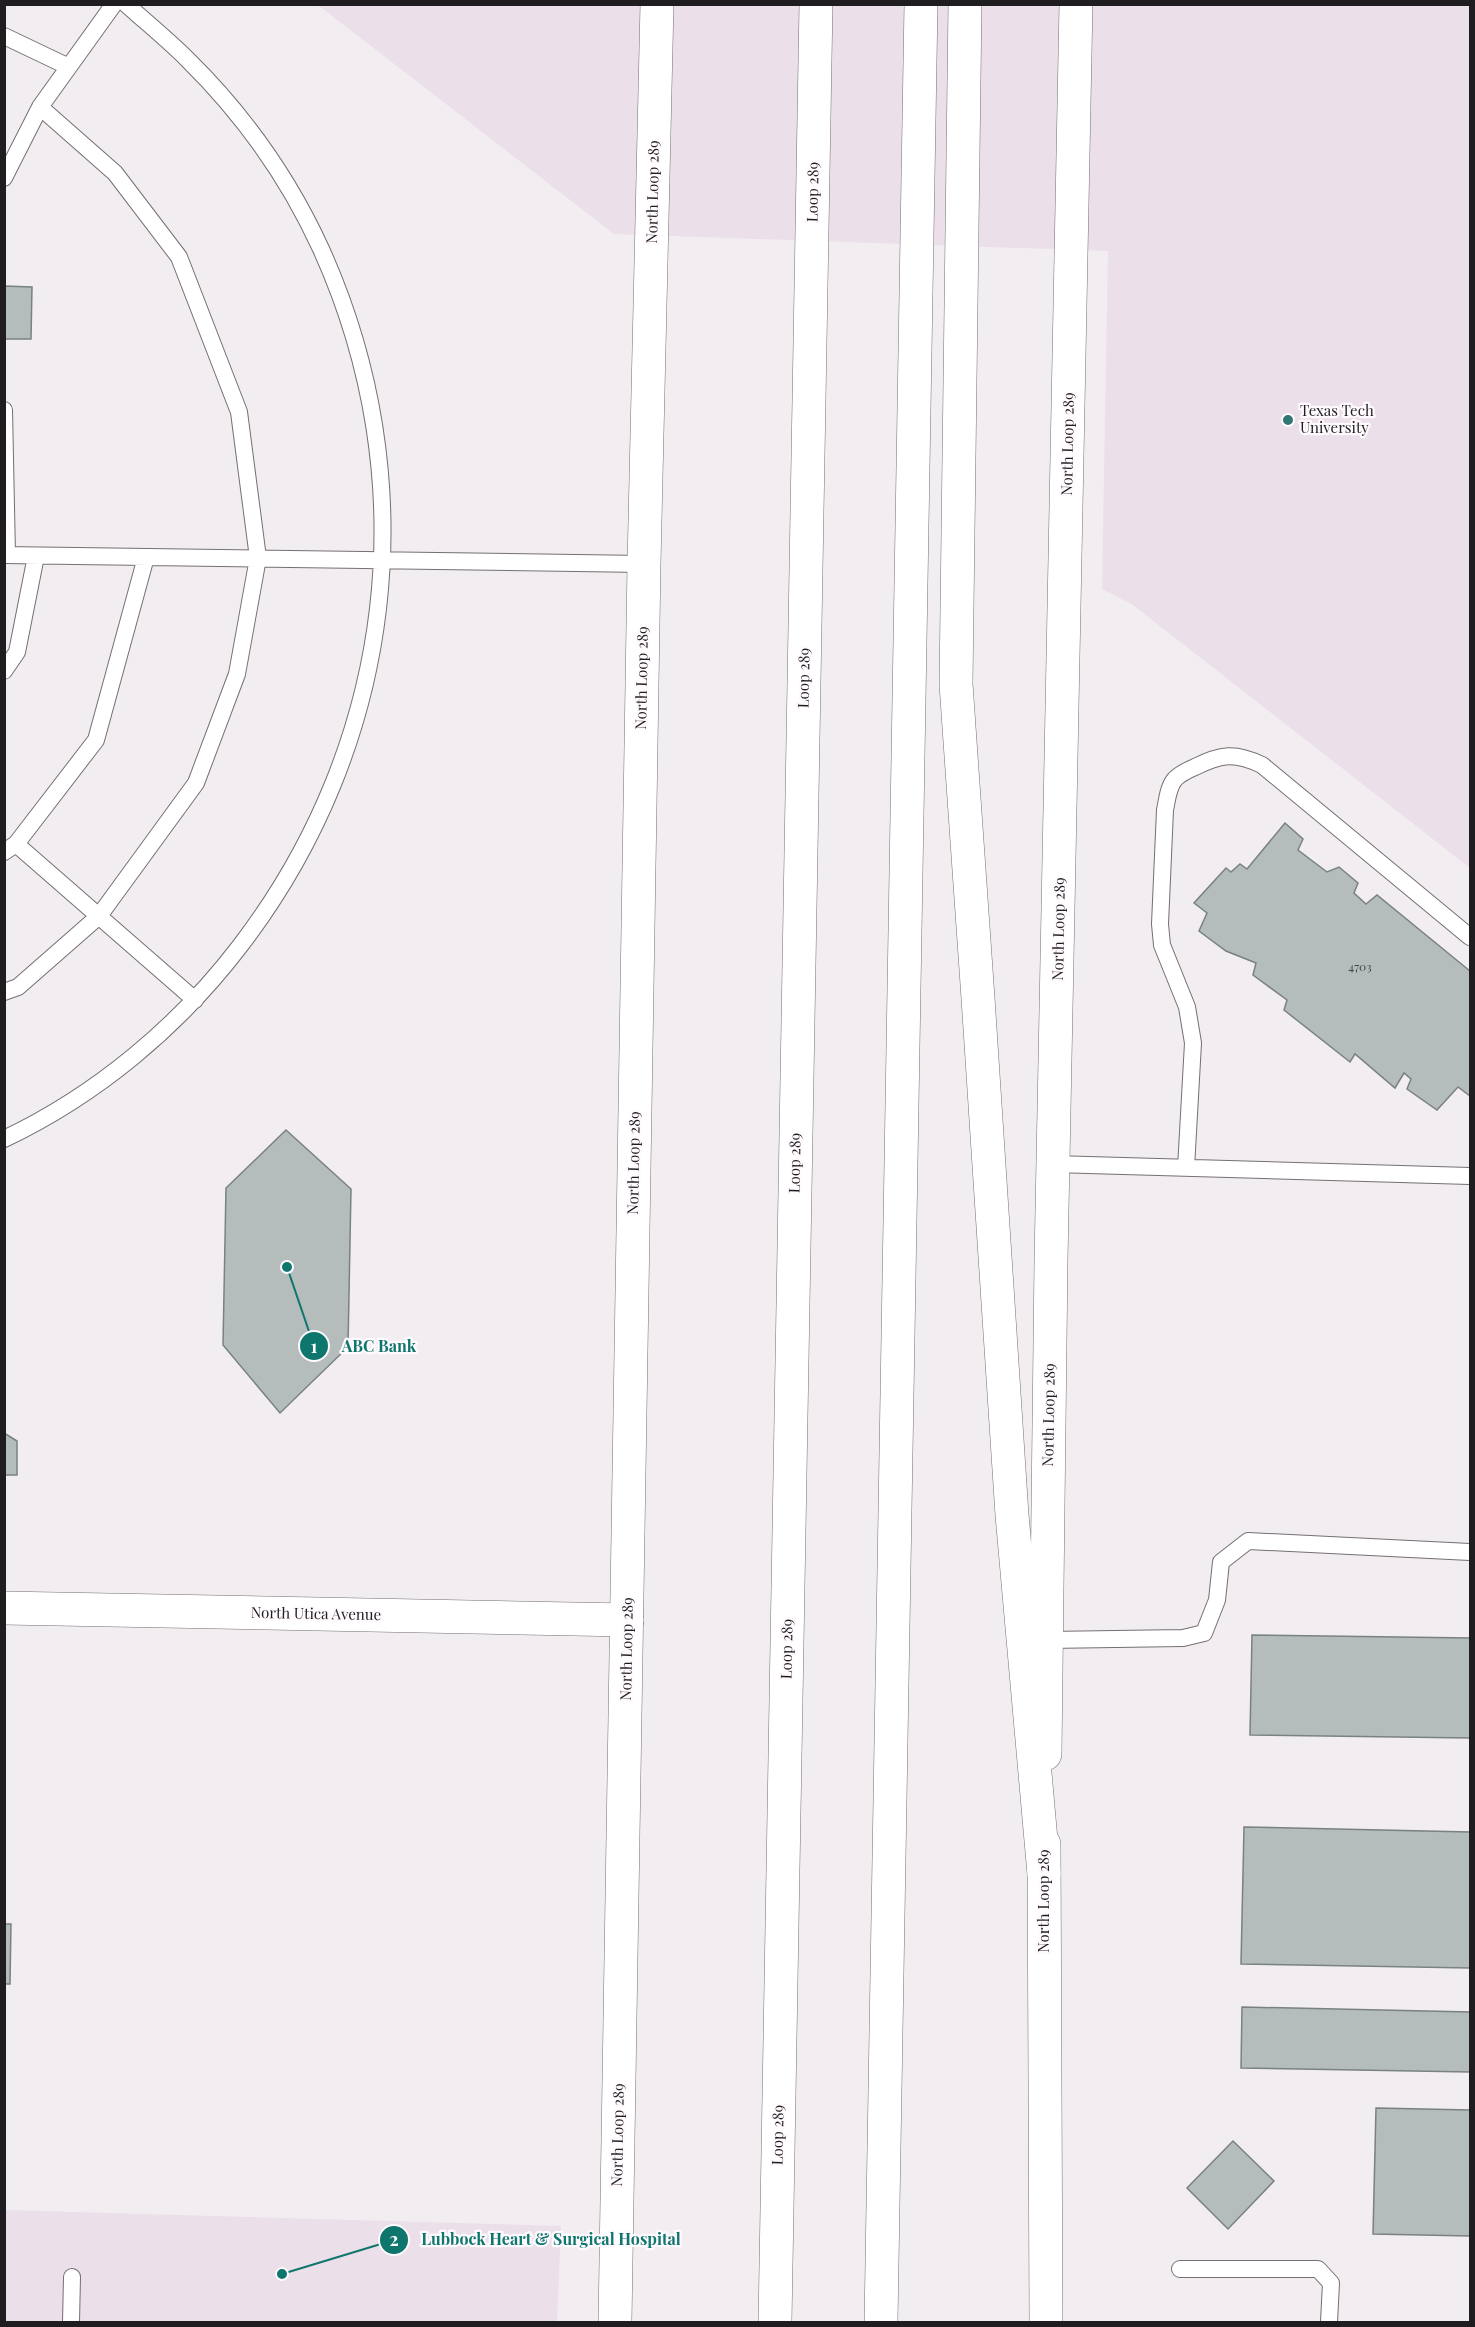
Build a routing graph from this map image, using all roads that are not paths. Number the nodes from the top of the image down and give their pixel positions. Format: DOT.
graph roads {
  1 [pos="114,4"];
  2 [pos="126,4"];
  3 [pos="657,4"];
  4 [pos="816,4"];
  5 [pos="921,4"];
  6 [pos="965,4"];
  7 [pos="1076,4"];
  8 [pos="4,36"];
  9 [pos="69,67"];
  10 [pos="40,107"];
  11 [pos="4,178"];
  12 [pos="4,410"];
  13 [pos="6,555"];
  14 [pos="36,556"];
  15 [pos="146,557"];
  16 [pos="258,558"];
  17 [pos="382,560"];
  18 [pos="644,564"];
  19 [pos="4,671"];
  20 [pos="10,848"];
  21 [pos="99,915"];
  22 [pos="1470,937"];
  23 [pos="4,992"];
  24 [pos="195,1000"];
  25 [pos="4,1139"];
  26 [pos="1053,1164"];
  27 [pos="1186,1168"];
  28 [pos="1470,1176"];
  29 [pos="1470,1552"];
  30 [pos="4,1608"];
  31 [pos="627,1620"];
  32 [pos="1047,1640"];
  33 [pos="1044,1874"];
  34 [pos="1180,2269"];
  35 [pos="72,2277"];
  36 [pos="70,2322"];
  37 [pos="615,2322"];
  38 [pos="775,2322"];
  39 [pos="881,2322"];
  40 [pos="1046,2322"];
  41 [pos="1329,2322"];
  1 -- 9 [label="lane"];
  2 -- 17 [label="lane"];
  3 -- 18 [label="main road, North Loop 289"];
  4 -- 38 [label="main road, Loop 289"];
  5 -- 39 [label="main road"];
  6 -- 33 [label="main road"];
  7 -- 26 [label="main road, North Loop 289"];
  8 -- 9 [label="lane"];
  9 -- 10 [label="lane"];
  10 -- 11 [label="lane"];
  10 -- 16 [label="lane"];
  12 -- 13 [label="lane"];
  13 -- 14 [label="lane"];
  14 -- 15 [label="lane"];
  14 -- 19 [label="lane"];
  15 -- 16 [label="lane"];
  15 -- 20 [label="lane"];
  16 -- 17 [label="lane"];
  16 -- 21 [label="lane"];
  17 -- 18 [label="lane"];
  17 -- 24 [label="lane"];
  18 -- 31 [label="main road, North Loop 289"];
  20 -- 21 [label="lane"];
  21 -- 23 [label="lane"];
  21 -- 24 [label="lane"];
  22 -- 27 [label="lane"];
  24 -- 25 [label="lane"];
  26 -- 27 [label="lane"];
  26 -- 32 [label="main road, North Loop 289"];
  27 -- 28 [label="lane"];
  29 -- 32 [label="lane"];
  30 -- 31 [label="main road, North Utica Avenue"];
  31 -- 37 [label="main road, North Loop 289"];
  32 -- 33 [label="main road, North Loop 289"];
  33 -- 40 [label="main road, North Loop 289"];
  34 -- 41 [label="lane"];
  35 -- 36 [label="lane"];
}
